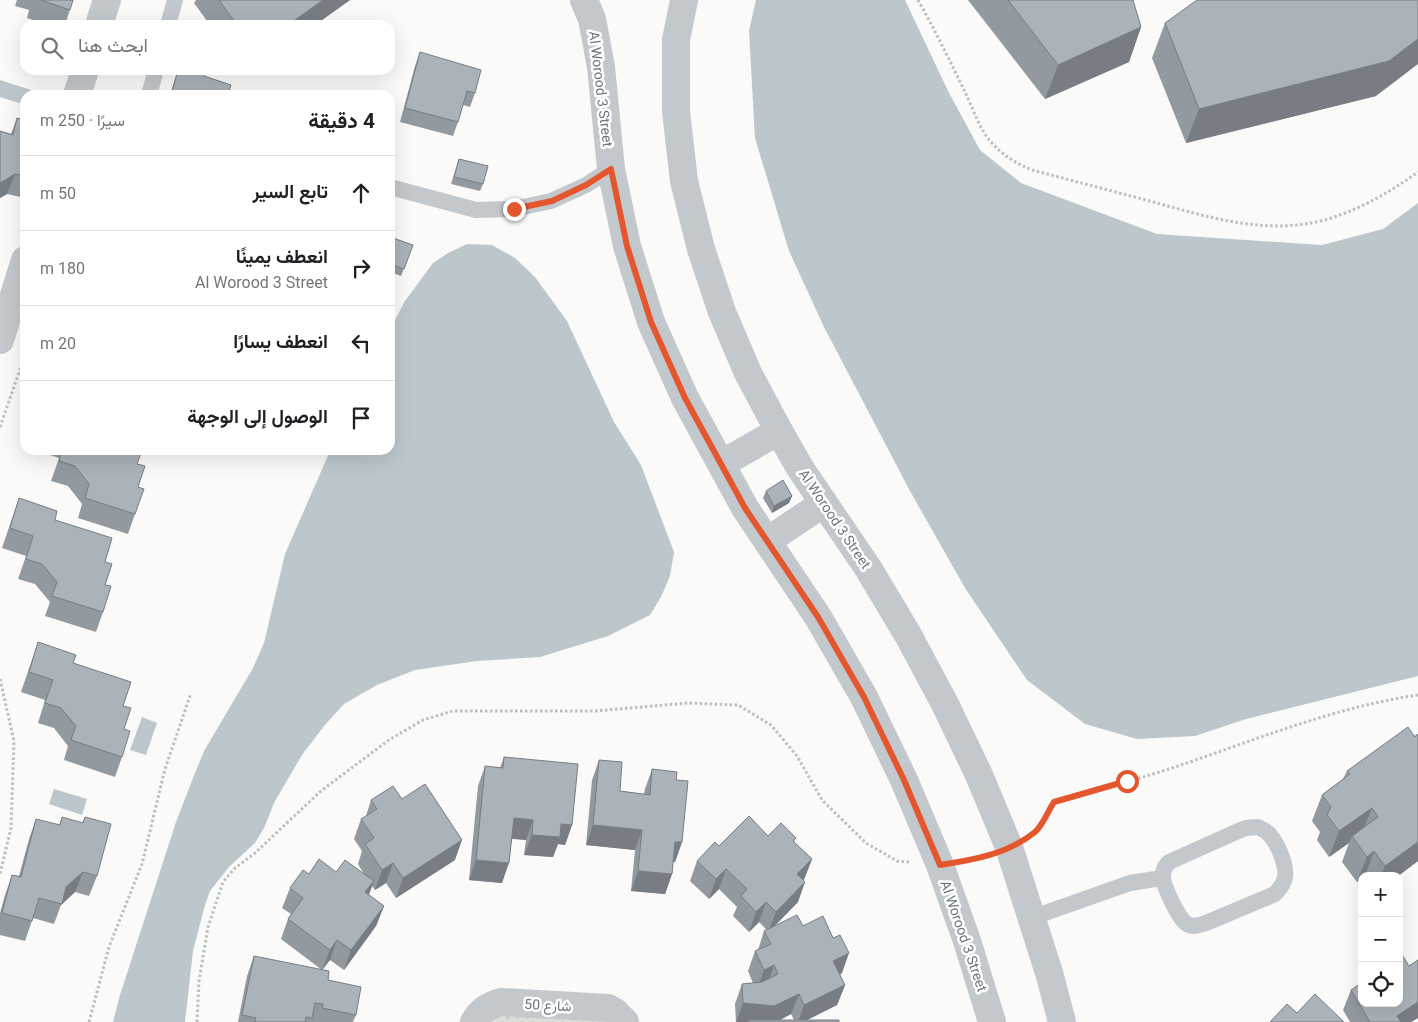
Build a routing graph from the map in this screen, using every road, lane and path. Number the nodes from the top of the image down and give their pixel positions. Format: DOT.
graph roads {
  1 [pos="107,0"];
  2 [pos="175,0"];
  3 [pos="584,0"];
  4 [pos="684,0"];
  5 [pos="918,0"];
  6 [pos="101,20"];
  7 [pos="169,20"];
  8 [pos="83,75"];
  9 [pos="155,75"];
  10 [pos="78,90"];
  11 [pos="150,90"];
  12 [pos="611,169"];
  13 [pos="1418,172"];
  14 [pos="395,188"];
  15 [pos="20,274"];
  16 [pos="2,323"];
  17 [pos="20,369"];
  18 [pos="0,427"];
  19 [pos="779,431"];
  20 [pos="721,464"];
  21 [pos="824,503"];
  22 [pos="767,541"];
  23 [pos="0,679"];
  24 [pos="191,693"];
  25 [pos="1418,695"];
  26 [pos="1009,847"];
  27 [pos="940,865"];
  28 [pos="0,874"];
  29 [pos="1162,878"];
  30 [pos="1031,918"];
  31 [pos="89,1022"];
  32 [pos="197,1022"];
  33 [pos="474,1022"];
  34 [pos="624,1022"];
  35 [pos="992,1022"];
  36 [pos="1062,1022"];
  1 -- 6 [label="street"];
  2 -- 7 [label="lane"];
  3 -- 12 [label="street, Al Worood 3 Street"];
  4 -- 19 [label="street, Al Worood 3 Street"];
  5 -- 13 [label="path"];
  8 -- 10 [label="street"];
  9 -- 11 [label="lane"];
  12 -- 14 [label="lane"];
  12 -- 20 [label="street, Al Worood 3 Street"];
  15 -- 16 [label="street"];
  17 -- 18 [label="path"];
  19 -- 20 [label="street"];
  19 -- 21 [label="street, Al Worood 3 Street"];
  20 -- 22 [label="street, Al Worood 3 Street"];
  21 -- 22 [label="street"];
  21 -- 26 [label="street, Al Worood 3 Street"];
  22 -- 27 [label="street, Al Worood 3 Street"];
  23 -- 28 [label="path"];
  24 -- 31 [label="path"];
  25 -- 26 [label="path"];
  26 -- 27 [label="path"];
  26 -- 30 [label="street, Al Worood 3 Street"];
  27 -- 32 [label="path"];
  27 -- 35 [label="street, Al Worood 3 Street"];
  29 -- 29 [label="lane"];
  29 -- 30 [label="lane"];
  30 -- 36 [label="street, Al Worood 3 Street"];
  33 -- 34 [label="street, شارع 50"];
}
